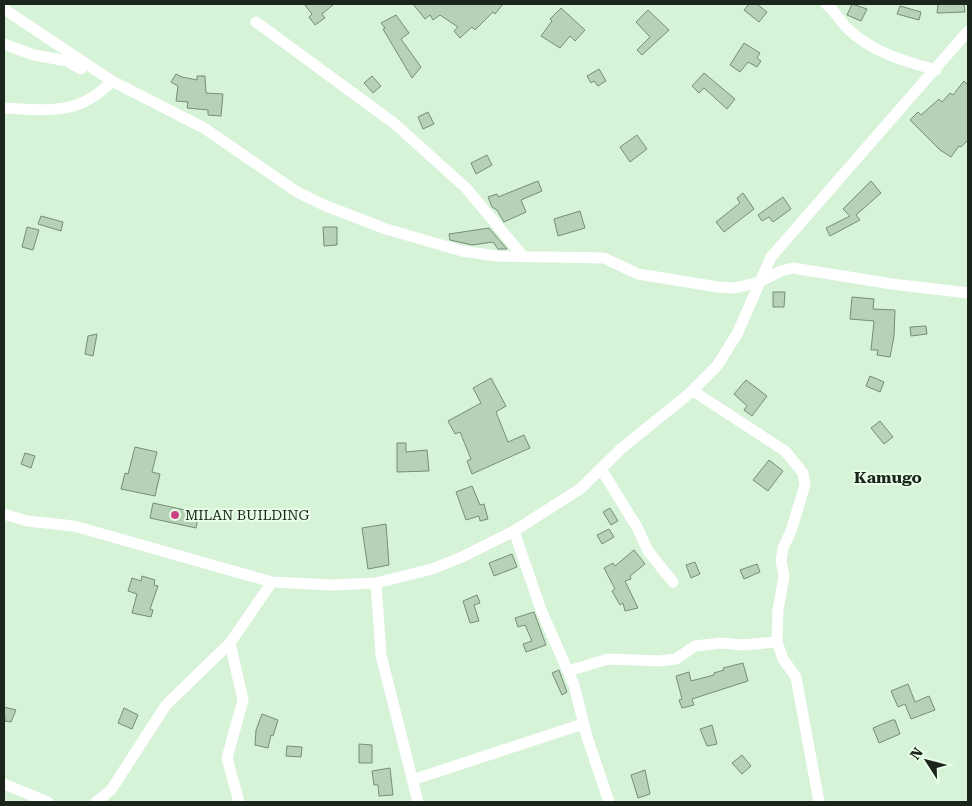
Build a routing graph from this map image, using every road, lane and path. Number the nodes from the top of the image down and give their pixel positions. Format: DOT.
graph roads {
  1 [pos="826,4"];
  2 [pos="4,9"];
  3 [pos="256,22"];
  4 [pos="968,31"];
  5 [pos="4,44"];
  6 [pos="936,70"];
  7 [pos="112,81"];
  8 [pos="4,108"];
  9 [pos="522,255"];
  10 [pos="759,282"];
  11 [pos="968,294"];
  12 [pos="693,391"];
  13 [pos="601,469"];
  14 [pos="4,514"];
  15 [pos="514,531"];
  16 [pos="272,582"];
  17 [pos="673,582"];
  18 [pos="376,583"];
  19 [pos="777,642"];
  20 [pos="230,643"];
  21 [pos="568,671"];
  22 [pos="583,724"];
  23 [pos="412,780"];
  24 [pos="4,784"];
  25 [pos="23,797"];
  26 [pos="33,800"];
  27 [pos="48,802"];
  28 [pos="96,802"];
  29 [pos="238,802"];
  30 [pos="418,802"];
  31 [pos="609,802"];
  32 [pos="819,802"];
  1 -- 6 [label="street"];
  2 -- 7 [label="street"];
  3 -- 9 [label="street"];
  4 -- 6 [label="street"];
  5 -- 7 [label="street"];
  6 -- 10 [label="street"];
  7 -- 8 [label="street"];
  7 -- 9 [label="street"];
  9 -- 10 [label="street"];
  10 -- 11 [label="street"];
  10 -- 12 [label="street"];
  12 -- 13 [label="street"];
  12 -- 19 [label="street"];
  13 -- 15 [label="street"];
  13 -- 17 [label="street"];
  14 -- 16 [label="street"];
  15 -- 18 [label="street"];
  15 -- 21 [label="street"];
  16 -- 18 [label="street"];
  16 -- 20 [label="street"];
  18 -- 23 [label="street"];
  19 -- 21 [label="street"];
  19 -- 32 [label="street"];
  20 -- 28 [label="street"];
  20 -- 29 [label="street"];
  21 -- 22 [label="street"];
  22 -- 23 [label="street"];
  22 -- 31 [label="street"];
  23 -- 30 [label="street"];
  24 -- 25 [label="street"];
  25 -- 26 [label="street"];
  26 -- 27 [label="street"];
}
